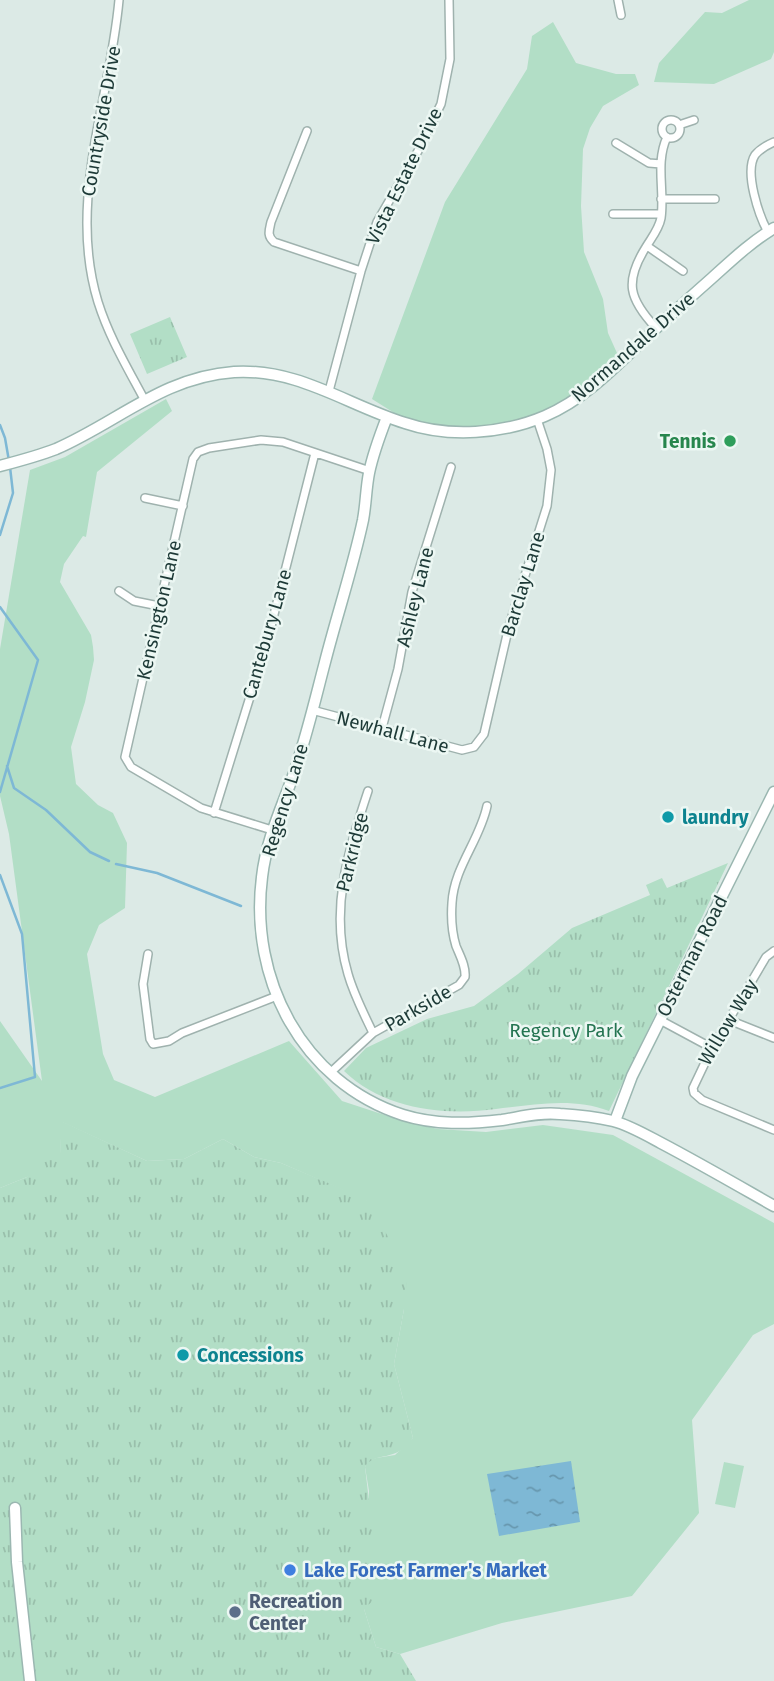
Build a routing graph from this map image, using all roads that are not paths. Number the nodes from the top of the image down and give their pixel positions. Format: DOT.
graph roads {
  1 [pos="119,0"];
  2 [pos="449,0"];
  3 [pos="618,0"];
  4 [pos="621,15"];
  5 [pos="694,120"];
  6 [pos="679,125"];
  7 [pos="307,131"];
  8 [pos="667,137"];
  9 [pos="774,142"];
  10 [pos="616,143"];
  11 [pos="661,164"];
  12 [pos="661,199"];
  13 [pos="715,199"];
  14 [pos="612,214"];
  15 [pos="661,214"];
  16 [pos="771,230"];
  17 [pos="647,246"];
  18 [pos="361,271"];
  19 [pos="683,271"];
  20 [pos="656,328"];
  21 [pos="329,391"];
  22 [pos="144,399"];
  23 [pos="387,417"];
  24 [pos="537,419"];
  25 [pos="315,453"];
  26 [pos="0,466"];
  27 [pos="451,467"];
  28 [pos="370,471"];
  29 [pos="145,498"];
  30 [pos="183,506"];
  31 [pos="119,591"];
  32 [pos="159,606"];
  33 [pos="312,710"];
  34 [pos="382,728"];
  35 [pos="474,747"];
  36 [pos="368,791"];
  37 [pos="774,792"];
  38 [pos="487,806"];
  39 [pos="214,813"];
  40 [pos="272,830"];
  41 [pos="774,951"];
  42 [pos="148,954"];
  43 [pos="277,996"];
  44 [pos="660,1020"];
  45 [pos="729,1020"];
  46 [pos="373,1034"];
  47 [pos="774,1038"];
  48 [pos="712,1048"];
  49 [pos="330,1073"];
  50 [pos="615,1121"];
  51 [pos="774,1130"];
  52 [pos="774,1206"];
  53 [pos="15,1508"];
  54 [pos="30,1681"];
  1 -- 22 [label="street, Countryside Drive"];
  2 -- 18 [label="street, Vista Estate Drive"];
  3 -- 4 [label="street"];
  5 -- 6 [label="street"];
  6 -- 8 [label="street"];
  6 -- 8 [label="street"];
  7 -- 18 [label="street"];
  8 -- 11 [label="street"];
  9 -- 16 [label="street"];
  10 -- 11 [label="street"];
  11 -- 12 [label="street"];
  12 -- 13 [label="street"];
  12 -- 15 [label="street"];
  14 -- 15 [label="street"];
  15 -- 17 [label="street"];
  16 -- 20 [label="street, Normandale Drive"];
  17 -- 19 [label="street"];
  17 -- 20 [label="street"];
  18 -- 21 [label="street, Vista Estate Drive"];
  20 -- 24 [label="street, Normandale Drive"];
  21 -- 22 [label="street, Normandale Drive"];
  21 -- 23 [label="street, Normandale Drive"];
  22 -- 26 [label="street, Normandale Drive"];
  23 -- 24 [label="street, Normandale Drive"];
  23 -- 28 [label="street, Regency Lane"];
  24 -- 35 [label="street, Barclay Lane"];
  25 -- 28 [label="street"];
  25 -- 30 [label="street, Kensington Lane"];
  25 -- 39 [label="street, Cantebury Lane"];
  27 -- 34 [label="street, Ashley Lane"];
  28 -- 33 [label="street, Regency Lane"];
  29 -- 30 [label="street"];
  30 -- 32 [label="street, Kensington Lane"];
  31 -- 32 [label="street"];
  32 -- 39 [label="street, Kensington Lane"];
  33 -- 34 [label="street, Newhall Lane"];
  33 -- 40 [label="street, Regency Lane"];
  34 -- 35 [label="street, Newhall Lane"];
  36 -- 46 [label="street, Parkridge"];
  37 -- 44 [label="street, Osterman Road"];
  38 -- 46 [label="street, Parkside"];
  39 -- 40 [label="street"];
  40 -- 43 [label="street, Regency Lane"];
  41 -- 45 [label="street, Willow Way"];
  42 -- 43 [label="street"];
  43 -- 49 [label="street, Regency Lane"];
  44 -- 48 [label="street"];
  44 -- 50 [label="street, Osterman Road"];
  45 -- 47 [label="street"];
  45 -- 48 [label="street, Willow Way"];
  46 -- 49 [label="street, Parkside"];
  48 -- 51 [label="street, Willow Way"];
  49 -- 50 [label="street, Regency Lane"];
  50 -- 52 [label="street, Regency Lane"];
  53 -- 54 [label="street"];
}
